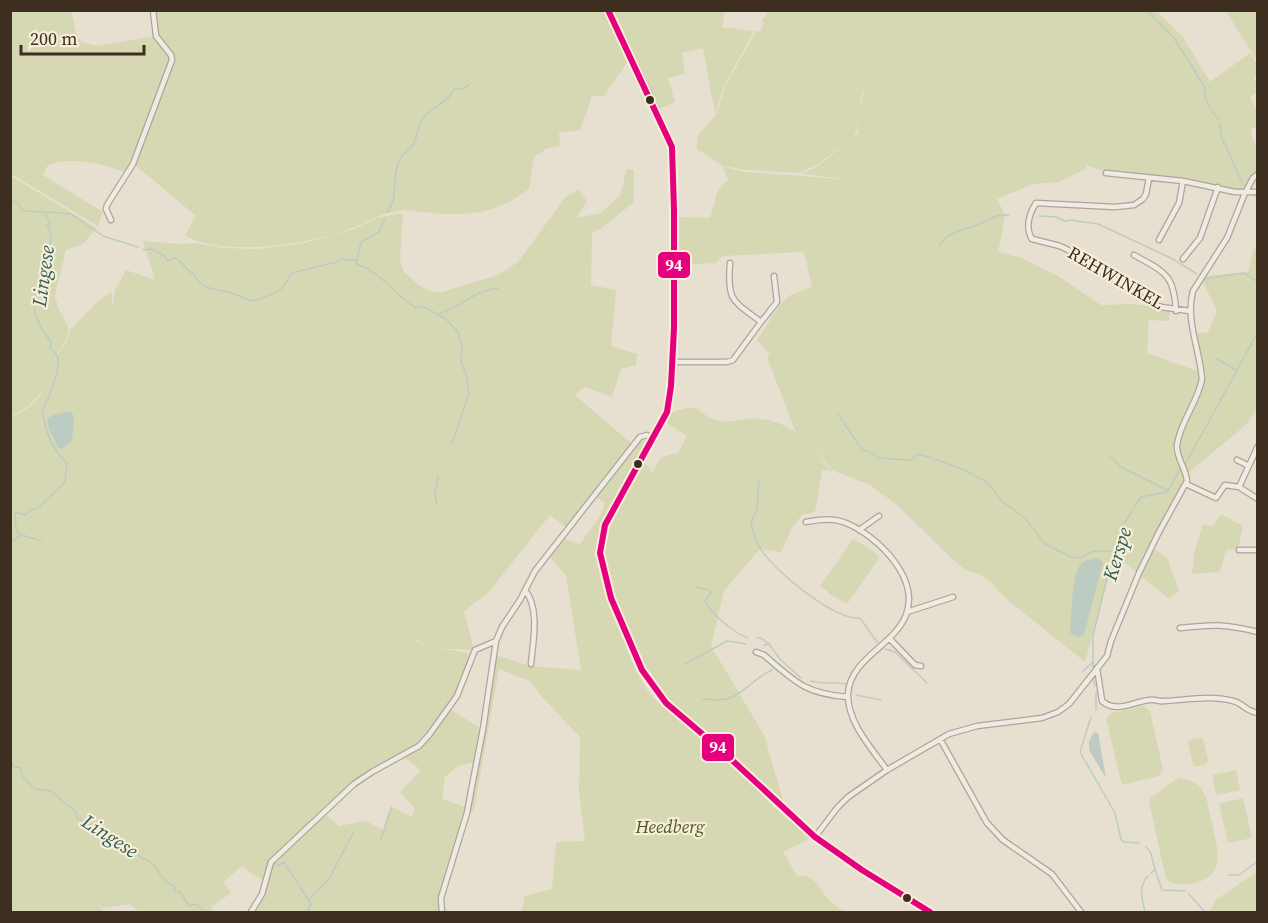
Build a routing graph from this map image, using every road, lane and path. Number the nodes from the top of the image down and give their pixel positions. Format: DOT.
graph roads {
  1 [pos="153,10"];
  2 [pos="608,10"];
  3 [pos="1106,173"];
  4 [pos="1257,174"];
  5 [pos="1149,178"];
  6 [pos="1183,181"];
  7 [pos="1218,187"];
  8 [pos="1257,192"];
  9 [pos="1245,193"];
  10 [pos="111,220"];
  11 [pos="1159,240"];
  12 [pos="1134,255"];
  13 [pos="1183,259"];
  14 [pos="729,263"];
  15 [pos="774,276"];
  16 [pos="1176,311"];
  17 [pos="1190,311"];
  18 [pos="761,322"];
  19 [pos="673,362"];
  20 [pos="653,439"];
  21 [pos="1257,446"];
  22 [pos="1237,460"];
  23 [pos="1249,466"];
  24 [pos="1186,484"];
  25 [pos="1239,488"];
  26 [pos="1257,499"];
  27 [pos="879,516"];
  28 [pos="806,522"];
  29 [pos="859,530"];
  30 [pos="1239,550"];
  31 [pos="1257,550"];
  32 [pos="525,590"];
  33 [pos="953,597"];
  34 [pos="907,612"];
  35 [pos="1180,628"];
  36 [pos="1257,632"];
  37 [pos="890,639"];
  38 [pos="496,641"];
  39 [pos="756,652"];
  40 [pos="531,664"];
  41 [pos="921,666"];
  42 [pos="1096,668"];
  43 [pos="848,697"];
  44 [pos="1257,712"];
  45 [pos="940,739"];
  46 [pos="887,770"];
  47 [pos="815,837"];
  48 [pos="251,912"];
  49 [pos="442,912"];
  50 [pos="930,912"];
  51 [pos="1081,912"];
  1 -- 10 [label="street"];
  2 -- 19 [label="main road"];
  3 -- 5 [label="street"];
  4 -- 9 [label="street"];
  5 -- 6 [label="street"];
  5 -- 16 [label="street, REHWINKEL"];
  6 -- 7 [label="street"];
  6 -- 11 [label="street"];
  7 -- 9 [label="street"];
  7 -- 13 [label="street"];
  8 -- 9 [label="street"];
  9 -- 17 [label="street"];
  12 -- 16 [label="street"];
  14 -- 18 [label="street"];
  15 -- 18 [label="street"];
  16 -- 17 [label="street, REHWINKEL"];
  17 -- 24 [label="street"];
  18 -- 19 [label="street"];
  19 -- 20 [label="main road"];
  20 -- 32 [label="street"];
  20 -- 47 [label="main road"];
  21 -- 23 [label="street"];
  22 -- 23 [label="street"];
  23 -- 25 [label="street"];
  24 -- 25 [label="street"];
  24 -- 42 [label="street"];
  25 -- 26 [label="street"];
  27 -- 29 [label="street"];
  28 -- 29 [label="street"];
  29 -- 34 [label="street"];
  30 -- 31 [label="street"];
  32 -- 38 [label="street"];
  32 -- 40 [label="street"];
  33 -- 34 [label="street"];
  34 -- 37 [label="street"];
  35 -- 36 [label="street"];
  37 -- 41 [label="street"];
  37 -- 43 [label="street"];
  38 -- 48 [label="street"];
  38 -- 49 [label="street"];
  39 -- 43 [label="street"];
  42 -- 44 [label="street"];
  42 -- 45 [label="street"];
  43 -- 46 [label="street"];
  45 -- 46 [label="street"];
  45 -- 51 [label="street"];
  46 -- 47 [label="street"];
  47 -- 50 [label="main road"];
}
